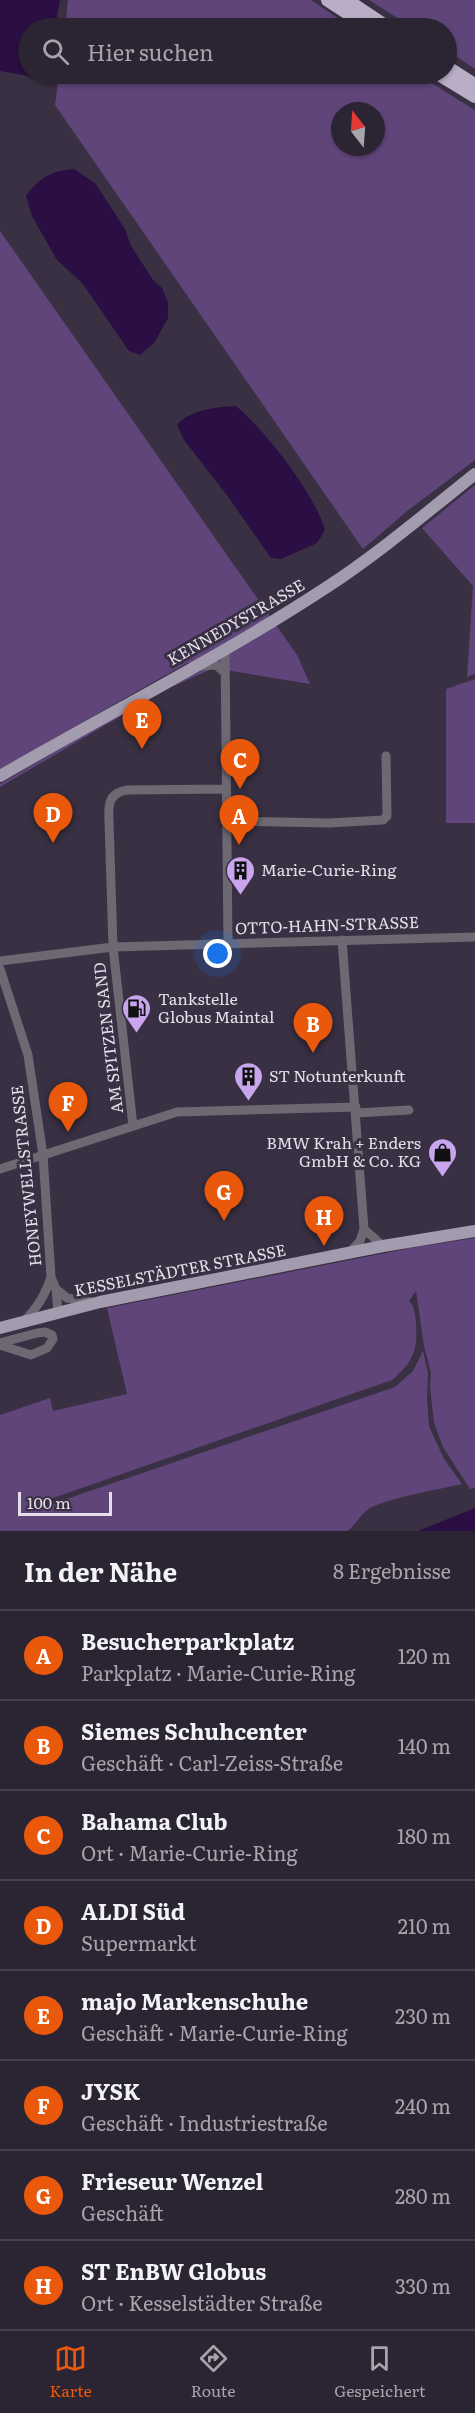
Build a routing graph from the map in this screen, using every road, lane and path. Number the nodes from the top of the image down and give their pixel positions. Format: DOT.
graph roads {
  1 [pos="328,0"];
  2 [pos="345,0"];
  3 [pos="356,18"];
  4 [pos="373,18"];
  5 [pos="457,74"];
  6 [pos="455,84"];
  7 [pos="475,86"];
  8 [pos="475,96"];
  9 [pos="475,474"];
  10 [pos="225,649"];
  11 [pos="195,666"];
  12 [pos="225,673"];
  13 [pos="387,756"];
  14 [pos="0,776"];
  15 [pos="225,789"];
  16 [pos="225,821"];
  17 [pos="475,937"];
  18 [pos="342,940"];
  19 [pos="228,943"];
  20 [pos="112,947"];
  21 [pos="0,961"];
  22 [pos="0,969"];
  23 [pos="356,1110"];
  24 [pos="409,1110"];
  25 [pos="133,1126"];
  26 [pos="43,1155"];
  27 [pos="0,1169"];
  28 [pos="364,1229"];
  29 [pos="475,1231"];
  30 [pos="383,1246"];
  31 [pos="349,1253"];
  32 [pos="52,1290"];
  33 [pos="100,1302"];
  34 [pos="54,1312"];
  35 [pos="24,1321"];
  36 [pos="0,1328"];
  37 [pos="0,1344"];
  1 -- 3 [label="highway"];
  2 -- 4 [label="highway"];
  5 -- 7 [label="highway"];
  6 -- 8 [label="highway"];
  9 -- 10 [label="main road, KENNEDYSTRASSE"];
  10 -- 11 [label="main road, KENNEDYSTRASSE"];
  10 -- 12 [label="street"];
  11 -- 12 [label="street"];
  11 -- 14 [label="main road, KENNEDYSTRASSE"];
  12 -- 15 [label="street"];
  13 -- 16 [label="street"];
  15 -- 16 [label="street"];
  15 -- 20 [label="street"];
  16 -- 19 [label="street"];
  17 -- 18 [label="street, OTTO-HAHN-STRASSE"];
  18 -- 19 [label="street, OTTO-HAHN-STRASSE"];
  18 -- 23 [label="street"];
  19 -- 20 [label="street, OTTO-HAHN-STRASSE"];
  20 -- 21 [label="street, OTTO-HAHN-STRASSE"];
  20 -- 25 [label="street, AM SPITZEN SAND"];
  22 -- 26 [label="street, HONEYWELLSTRASSE"];
  23 -- 24 [label="street"];
  23 -- 25 [label="street"];
  23 -- 28 [label="street"];
  25 -- 26 [label="street"];
  26 -- 27 [label="street"];
  26 -- 32 [label="street, HONEYWELLSTRASSE"];
  28 -- 30 [label="street"];
  28 -- 31 [label="street"];
  29 -- 30 [label="main road, KESSELSTÄDTER STRASSE"];
  30 -- 31 [label="main road, KESSELSTÄDTER STRASSE"];
  31 -- 33 [label="main road, KESSELSTÄDTER STRASSE"];
  32 -- 33 [label="street"];
  32 -- 34 [label="street, HONEYWELLSTRASSE"];
  32 -- 35 [label="street, HONEYWELLSTRASSE"];
  33 -- 34 [label="main road, KESSELSTÄDTER STRASSE"];
  34 -- 35 [label="main road, KESSELSTÄDTER STRASSE"];
  35 -- 36 [label="main road, KESSELSTÄDTER STRASSE"];
  37 -- 37 [label="street"];
}
